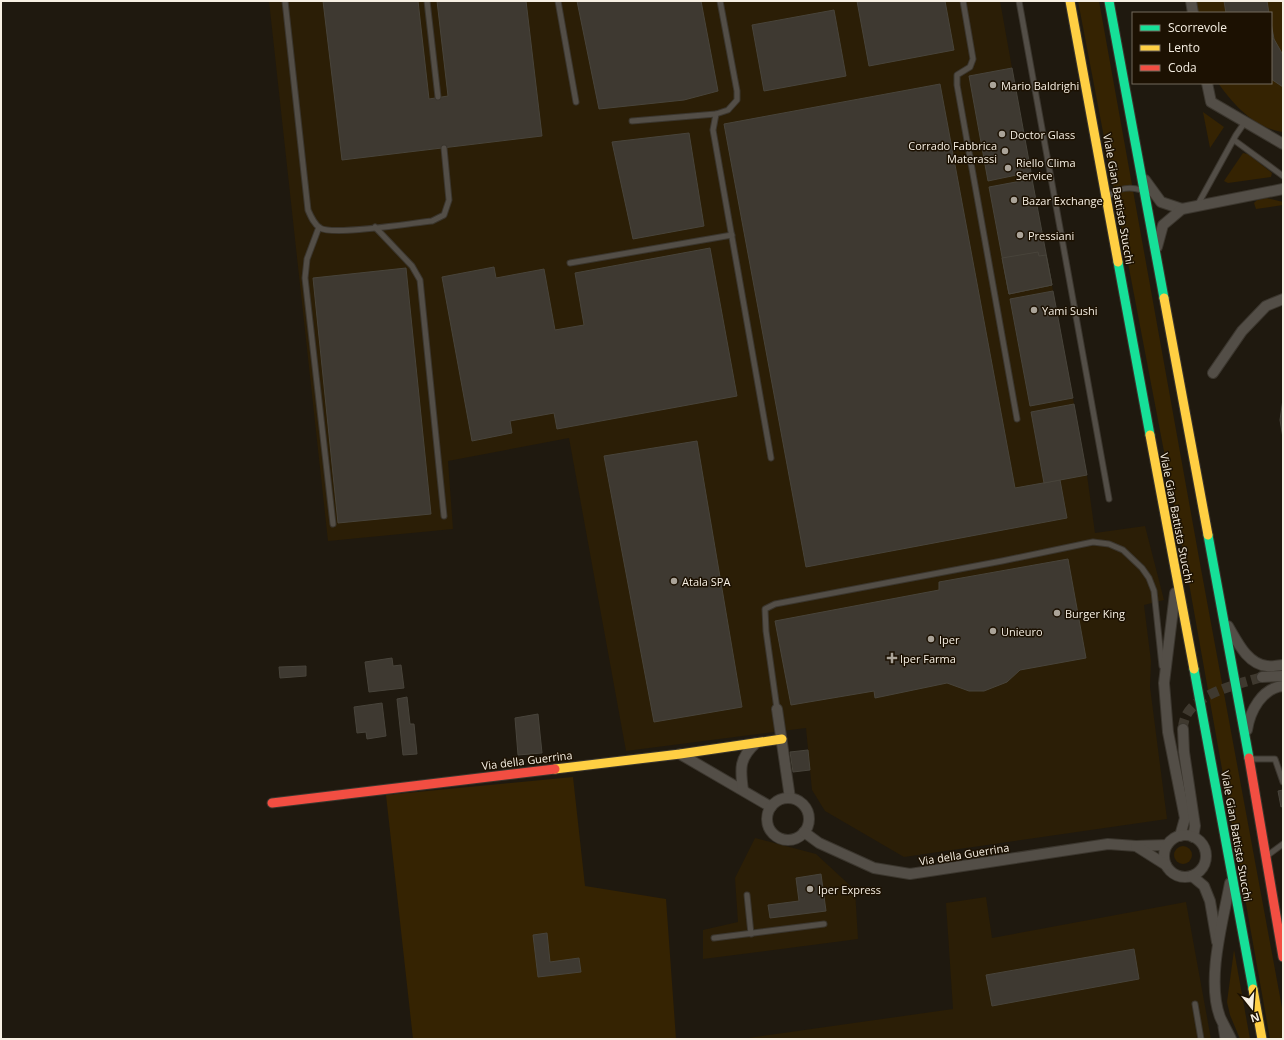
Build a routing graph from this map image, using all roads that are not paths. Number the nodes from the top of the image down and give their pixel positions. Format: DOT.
graph roads {
  1 [pos="285,1"];
  2 [pos="427,1"];
  3 [pos="558,1"];
  4 [pos="720,1"];
  5 [pos="963,1"];
  6 [pos="1019,1"];
  7 [pos="1070,1"];
  8 [pos="1109,1"];
  9 [pos="1191,1"];
  10 [pos="1194,12"];
  11 [pos="1207,84"];
  12 [pos="438,98"];
  13 [pos="576,102"];
  14 [pos="716,114"];
  15 [pos="632,121"];
  16 [pos="1246,122"];
  17 [pos="1234,140"];
  18 [pos="1283,144"];
  19 [pos="444,148"];
  20 [pos="1141,175"];
  21 [pos="1283,176"];
  22 [pos="1283,189"];
  23 [pos="1144,191"];
  24 [pos="1106,198"];
  25 [pos="1197,206"];
  26 [pos="1182,209"];
  27 [pos="319,227"];
  28 [pos="375,227"];
  29 [pos="732,235"];
  30 [pos="1155,254"];
  31 [pos="570,263"];
  32 [pos="1283,299"];
  33 [pos="1213,373"];
  34 [pos="1018,419"];
  35 [pos="771,458"];
  36 [pos="1109,499"];
  37 [pos="444,516"];
  38 [pos="333,524"];
  39 [pos="1176,581"];
  40 [pos="1222,614"];
  41 [pos="1283,665"];
  42 [pos="1283,676"];
  43 [pos="1262,677"];
  44 [pos="1164,683"];
  45 [pos="1283,686"];
  46 [pos="777,709"];
  47 [pos="1183,729"];
  48 [pos="782,739"];
  49 [pos="756,743"];
  50 [pos="1245,744"];
  51 [pos="680,754"];
  52 [pos="1249,759"];
  53 [pos="1283,782"];
  54 [pos="743,790"];
  55 [pos="790,798"];
  56 [pos="272,804"];
  57 [pos="771,807"];
  58 [pos="804,832"];
  59 [pos="1180,836"];
  60 [pos="1193,837"];
  61 [pos="1283,844"];
  62 [pos="1167,845"];
  63 [pos="1136,846"];
  64 [pos="1266,857"];
  65 [pos="1166,864"];
  66 [pos="1231,874"];
  67 [pos="1192,876"];
  68 [pos="747,895"];
  69 [pos="824,924"];
  70 [pos="750,934"];
  71 [pos="714,938"];
  72 [pos="1218,943"];
  73 [pos="1283,957"];
  74 [pos="1195,1004"];
  75 [pos="1220,1016"];
  76 [pos="1201,1039"];
  77 [pos="1223,1039"];
  78 [pos="1231,1039"];
  79 [pos="1262,1039"];
  1 -- 27 [label="lane"];
  2 -- 12 [label="lane"];
  3 -- 13 [label="lane"];
  4 -- 14 [label="lane"];
  5 -- 34 [label="lane"];
  6 -- 36 [label="lane"];
  7 -- 24 [label="main road, Viale Gian Battista Stucchi"];
  8 -- 20 [label="main road"];
  9 -- 10 [label="street"];
  11 -- 16 [label="street"];
  14 -- 15 [label="lane"];
  14 -- 29 [label="lane"];
  16 -- 17 [label="lane"];
  16 -- 18 [label="street"];
  17 -- 21 [label="lane"];
  17 -- 25 [label="lane"];
  19 -- 28 [label="lane"];
  20 -- 23 [label="main road"];
  20 -- 26 [label="street"];
  22 -- 25 [label="street"];
  23 -- 24 [label="lane"];
  23 -- 30 [label="main road"];
  24 -- 39 [label="main road, Viale Gian Battista Stucchi"];
  25 -- 26 [label="street"];
  26 -- 30 [label="street"];
  27 -- 28 [label="lane"];
  27 -- 38 [label="lane"];
  28 -- 37 [label="lane"];
  29 -- 31 [label="lane"];
  29 -- 35 [label="lane"];
  30 -- 40 [label="main road"];
  32 -- 33 [label="street"];
  39 -- 44 [label="street"];
  39 -- 66 [label="main road, Viale Gian Battista Stucchi"];
  40 -- 41 [label="street"];
  40 -- 50 [label="main road"];
  42 -- 43 [label="street"];
  44 -- 46 [label="lane"];
  44 -- 59 [label="street"];
  45 -- 50 [label="street"];
  46 -- 48 [label="street"];
  47 -- 60 [label="street"];
  48 -- 49 [label="main road, Via della Guerrina"];
  48 -- 55 [label="street"];
  49 -- 51 [label="main road, Via della Guerrina"];
  49 -- 54 [label="street"];
  50 -- 52 [label="main road"];
  51 -- 54 [label="street"];
  51 -- 56 [label="main road, Via della Guerrina"];
  52 -- 53 [label="lane"];
  52 -- 64 [label="main road"];
  54 -- 57 [label="street"];
  55 -- 57 [label="street"];
  55 -- 58 [label="street"];
  57 -- 58 [label="street"];
  58 -- 63 [label="street, Via della Guerrina"];
  59 -- 60 [label="street"];
  59 -- 62 [label="street"];
  60 -- 67 [label="street"];
  61 -- 64 [label="lane"];
  62 -- 63 [label="street, Via della Guerrina"];
  62 -- 65 [label="street"];
  63 -- 65 [label="street, Via della Guerrina"];
  64 -- 73 [label="main road"];
  65 -- 67 [label="street"];
  66 -- 72 [label="street"];
  66 -- 79 [label="main road, Viale Gian Battista Stucchi"];
  67 -- 72 [label="street"];
  68 -- 70 [label="lane"];
  69 -- 70 [label="lane"];
  70 -- 71 [label="lane"];
  72 -- 75 [label="street"];
  74 -- 76 [label="lane"];
  75 -- 77 [label="lane"];
  75 -- 78 [label="street"];
}
